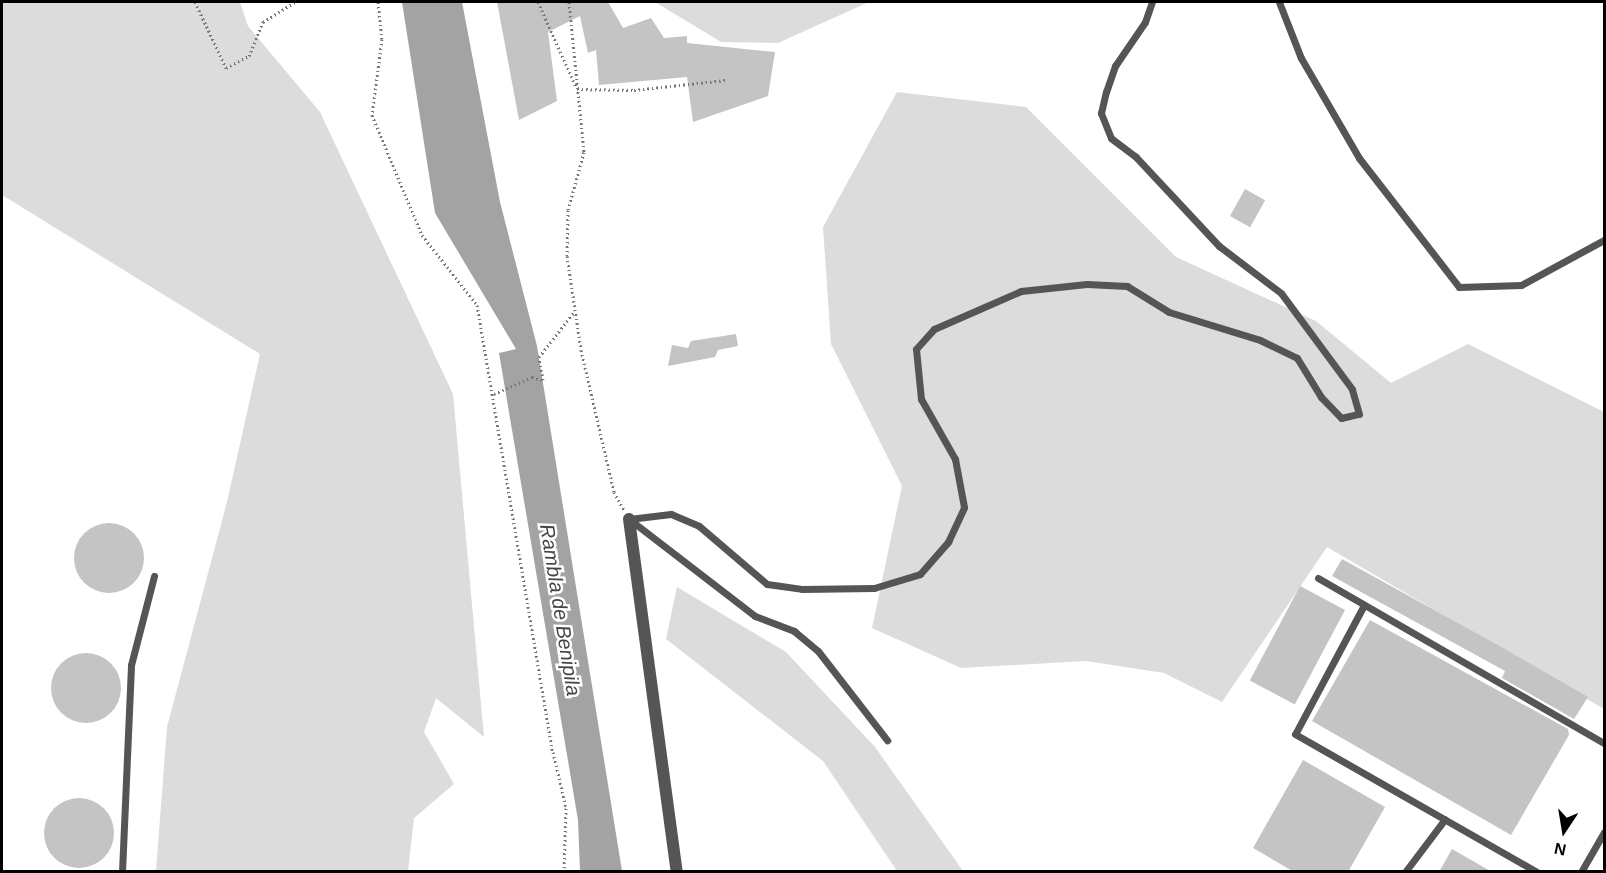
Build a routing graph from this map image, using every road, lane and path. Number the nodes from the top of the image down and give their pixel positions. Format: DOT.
graph roads {
  1 [pos="195,2"];
  2 [pos="296,2"];
  3 [pos="378,2"];
  4 [pos="538,2"];
  5 [pos="569,2"];
  6 [pos="1152,2"];
  7 [pos="1279,2"];
  8 [pos="725,80"];
  9 [pos="577,89"];
  10 [pos="1605,240"];
  11 [pos="575,311"];
  12 [pos="494,394"];
  13 [pos="628,519"];
  14 [pos="154,576"];
  15 [pos="1318,578"];
  16 [pos="1364,605"];
  17 [pos="886,740"];
  18 [pos="1605,742"];
  19 [pos="1445,819"];
  20 [pos="1605,832"];
  21 [pos="122,872"];
  22 [pos="564,872"];
  23 [pos="677,872"];
  24 [pos="1405,872"];
  25 [pos="1537,872"];
  26 [pos="1581,872"];
  1 -- 2 [label="path"];
  3 -- 12 [label="path"];
  4 -- 9 [label="path"];
  5 -- 9 [label="path"];
  6 -- 13 [label="lane"];
  7 -- 10 [label="lane"];
  8 -- 9 [label="path"];
  9 -- 11 [label="path"];
  11 -- 12 [label="path"];
  11 -- 13 [label="path"];
  12 -- 22 [label="path"];
  13 -- 17 [label="lane"];
  13 -- 23 [label="street"];
  14 -- 21 [label="lane"];
  15 -- 16 [label="lane"];
  16 -- 18 [label="lane"];
  16 -- 19 [label="lane"];
  19 -- 24 [label="lane"];
  19 -- 25 [label="lane"];
  20 -- 26 [label="lane"];
}
